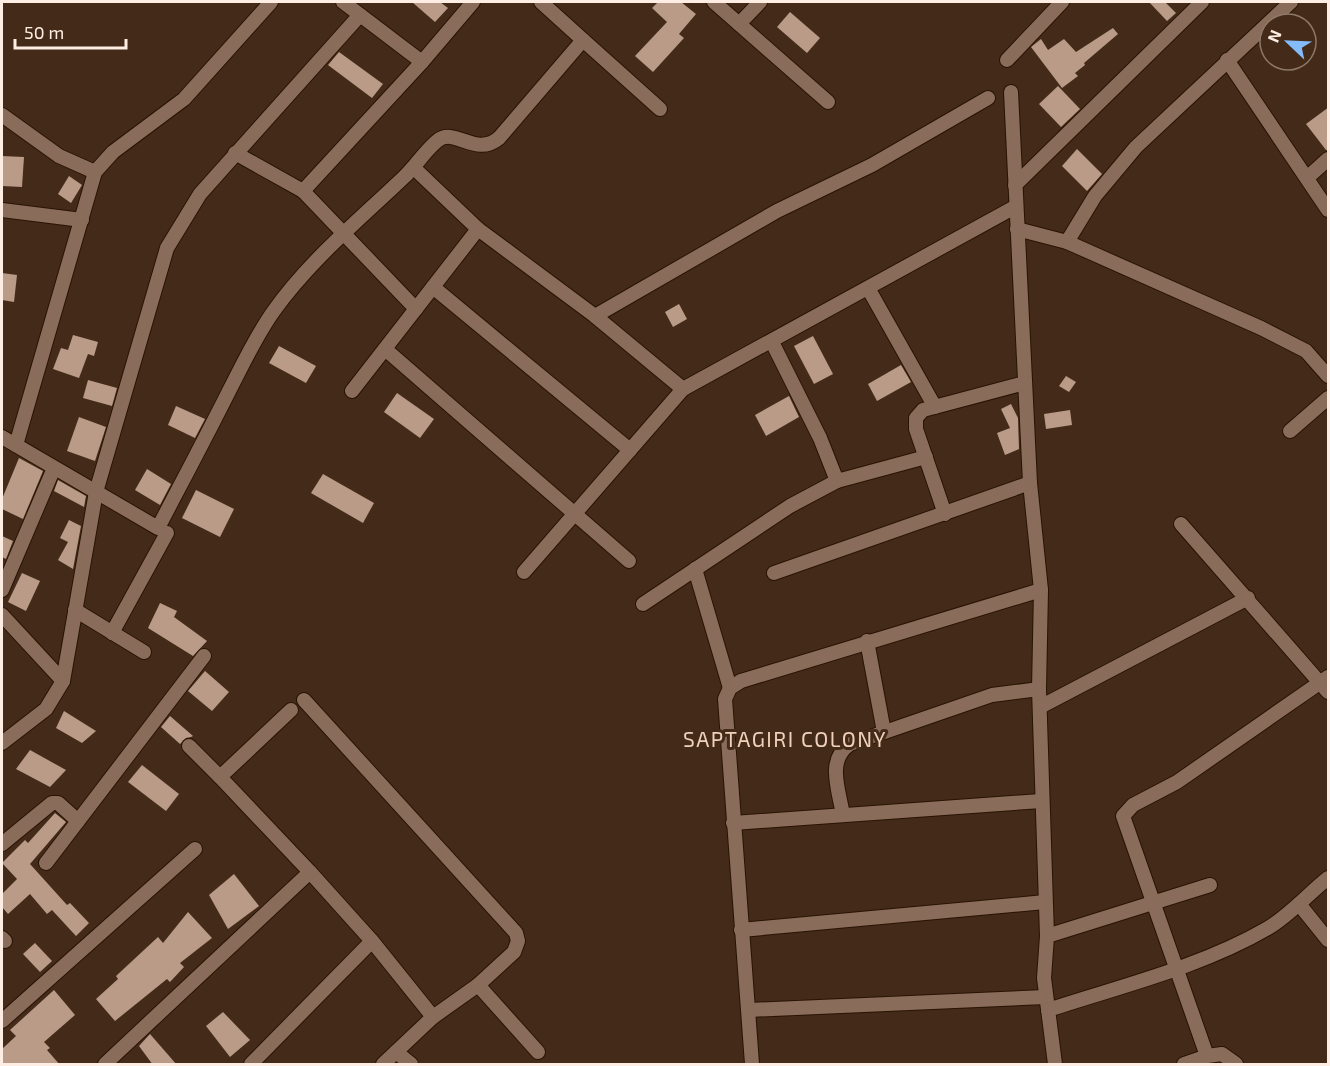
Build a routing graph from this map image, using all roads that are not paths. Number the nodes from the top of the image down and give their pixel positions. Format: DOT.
graph roads {
  1 [pos="270,2"];
  2 [pos="343,2"];
  3 [pos="473,2"];
  4 [pos="541,2"];
  5 [pos="714,2"];
  6 [pos="760,2"];
  7 [pos="1062,2"];
  8 [pos="1202,2"];
  9 [pos="1291,2"];
  10 [pos="360,15"];
  11 [pos="739,24"];
  12 [pos="583,40"];
  13 [pos="1007,60"];
  14 [pos="1227,60"];
  15 [pos="422,62"];
  16 [pos="1011,92"];
  17 [pos="988,98"];
  18 [pos="828,102"];
  19 [pos="660,109"];
  20 [pos="2,115"];
  21 [pos="235,153"];
  22 [pos="1329,159"];
  23 [pos="414,168"];
  24 [pos="95,172"];
  25 [pos="1307,178"];
  26 [pos="1015,185"];
  27 [pos="303,191"];
  28 [pos="1015,207"];
  29 [pos="2,210"];
  30 [pos="1329,210"];
  31 [pos="82,220"];
  32 [pos="478,229"];
  33 [pos="1017,230"];
  34 [pos="345,232"];
  35 [pos="1067,242"];
  36 [pos="433,287"];
  37 [pos="868,288"];
  38 [pos="416,309"];
  39 [pos="595,316"];
  40 [pos="772,342"];
  41 [pos="385,349"];
  42 [pos="1329,376"];
  43 [pos="1025,383"];
  44 [pos="683,388"];
  45 [pos="352,391"];
  46 [pos="1329,398"];
  47 [pos="935,407"];
  48 [pos="1290,430"];
  49 [pos="2,437"];
  50 [pos="16,446"];
  51 [pos="630,450"];
  52 [pos="926,457"];
  53 [pos="54,468"];
  54 [pos="837,482"];
  55 [pos="1030,483"];
  56 [pos="96,492"];
  57 [pos="575,513"];
  58 [pos="945,514"];
  59 [pos="1181,524"];
  60 [pos="167,533"];
  61 [pos="629,561"];
  62 [pos="696,569"];
  63 [pos="524,572"];
  64 [pos="774,573"];
  65 [pos="2,590"];
  66 [pos="1041,590"];
  67 [pos="1248,598"];
  68 [pos="643,604"];
  69 [pos="75,610"];
  70 [pos="2,615"];
  71 [pos="112,633"];
  72 [pos="867,641"];
  73 [pos="144,652"];
  74 [pos="204,656"];
  75 [pos="63,681"];
  76 [pos="1326,684"];
  77 [pos="730,688"];
  78 [pos="1039,689"];
  79 [pos="304,700"];
  80 [pos="1040,707"];
  81 [pos="291,710"];
  82 [pos="884,732"];
  83 [pos="2,743"];
  84 [pos="189,746"];
  85 [pos="220,777"];
  86 [pos="1041,801"];
  87 [pos="843,815"];
  88 [pos="78,821"];
  89 [pos="734,823"];
  90 [pos="2,844"];
  91 [pos="195,849"];
  92 [pos="45,863"];
  93 [pos="310,872"];
  94 [pos="1329,878"];
  95 [pos="1210,885"];
  96 [pos="1045,902"];
  97 [pos="1153,902"];
  98 [pos="1299,904"];
  99 [pos="741,930"];
  100 [pos="1047,936"];
  101 [pos="1329,940"];
  102 [pos="372,941"];
  103 [pos="1176,968"];
  104 [pos="478,985"];
  105 [pos="1047,1003"];
  106 [pos="749,1010"];
  107 [pos="434,1017"];
  108 [pos="2,1021"];
  109 [pos="396,1052"];
  110 [pos="537,1052"];
  111 [pos="1207,1056"];
  112 [pos="105,1065"];
  113 [pos="252,1065"];
  114 [pos="382,1065"];
  115 [pos="411,1065"];
  116 [pos="752,1065"];
  117 [pos="1055,1065"];
  118 [pos="1184,1065"];
  119 [pos="1236,1065"];
  1 -- 24 [label="street"];
  2 -- 10 [label="street"];
  3 -- 15 [label="street"];
  4 -- 12 [label="street"];
  5 -- 11 [label="street"];
  6 -- 11 [label="street"];
  7 -- 13 [label="street"];
  8 -- 26 [label="street"];
  9 -- 14 [label="street"];
  10 -- 15 [label="street"];
  10 -- 21 [label="street"];
  11 -- 18 [label="street"];
  12 -- 19 [label="street"];
  12 -- 23 [label="street"];
  14 -- 25 [label="street"];
  14 -- 35 [label="street"];
  15 -- 27 [label="street"];
  16 -- 26 [label="street"];
  17 -- 39 [label="street"];
  20 -- 24 [label="street"];
  21 -- 27 [label="street"];
  21 -- 56 [label="street"];
  22 -- 25 [label="street"];
  23 -- 32 [label="street"];
  23 -- 34 [label="street"];
  24 -- 31 [label="street"];
  25 -- 30 [label="street"];
  26 -- 28 [label="street"];
  27 -- 34 [label="street"];
  28 -- 33 [label="street"];
  28 -- 37 [label="street"];
  29 -- 31 [label="street"];
  31 -- 50 [label="street"];
  32 -- 36 [label="street"];
  32 -- 39 [label="street"];
  33 -- 35 [label="street"];
  33 -- 43 [label="street"];
  34 -- 38 [label="street"];
  34 -- 56 [label="street"];
  35 -- 42 [label="street"];
  36 -- 38 [label="street"];
  36 -- 51 [label="street"];
  37 -- 40 [label="street"];
  37 -- 47 [label="street"];
  38 -- 41 [label="street"];
  39 -- 44 [label="street"];
  40 -- 44 [label="street"];
  40 -- 54 [label="street"];
  41 -- 45 [label="street"];
  41 -- 57 [label="street"];
  43 -- 47 [label="street"];
  43 -- 55 [label="street"];
  44 -- 51 [label="street"];
  46 -- 48 [label="street"];
  47 -- 52 [label="street"];
  49 -- 50 [label="street"];
  50 -- 53 [label="street"];
  51 -- 57 [label="street"];
  52 -- 54 [label="street"];
  52 -- 58 [label="street"];
  53 -- 56 [label="street"];
  53 -- 65 [label="street"];
  54 -- 62 [label="street"];
  55 -- 58 [label="street"];
  55 -- 66 [label="street"];
  56 -- 69 [label="street"];
  57 -- 61 [label="street"];
  57 -- 63 [label="street"];
  58 -- 64 [label="street"];
  59 -- 67 [label="street"];
  60 -- 71 [label="street"];
  62 -- 68 [label="street"];
  62 -- 77 [label="street"];
  66 -- 72 [label="street"];
  66 -- 78 [label="street"];
  67 -- 76 [label="street"];
  67 -- 80 [label="street"];
  69 -- 71 [label="street"];
  69 -- 75 [label="street"];
  70 -- 75 [label="street"];
  71 -- 73 [label="street"];
  72 -- 77 [label="street"];
  72 -- 82 [label="street"];
  74 -- 88 [label="street"];
  75 -- 83 [label="street"];
  76 -- 97 [label="street"];
  77 -- 89 [label="street"];
  78 -- 80 [label="street"];
  78 -- 82 [label="street"];
  79 -- 104 [label="street"];
  80 -- 86 [label="street"];
  81 -- 85 [label="street"];
  82 -- 87 [label="street"];
  84 -- 85 [label="street"];
  85 -- 93 [label="street"];
  86 -- 87 [label="street"];
  86 -- 96 [label="street"];
  87 -- 89 [label="street"];
  88 -- 90 [label="street"];
  88 -- 92 [label="street"];
  89 -- 99 [label="street"];
  91 -- 108 [label="street"];
  93 -- 102 [label="street"];
  93 -- 112 [label="street"];
  94 -- 98 [label="street"];
  95 -- 97 [label="street"];
  96 -- 99 [label="street"];
  96 -- 100 [label="street"];
  97 -- 100 [label="street"];
  97 -- 103 [label="street"];
  98 -- 101 [label="street"];
  98 -- 103 [label="street"];
  99 -- 106 [label="street"];
  100 -- 105 [label="street"];
  102 -- 107 [label="street"];
  102 -- 113 [label="street"];
  103 -- 105 [label="street"];
  103 -- 111 [label="street"];
  104 -- 107 [label="street"];
  104 -- 110 [label="street"];
  105 -- 106 [label="street"];
  105 -- 117 [label="street"];
  106 -- 116 [label="street"];
  107 -- 109 [label="street"];
  109 -- 114 [label="street"];
  109 -- 115 [label="street"];
  111 -- 118 [label="street"];
  111 -- 119 [label="street"];
}
